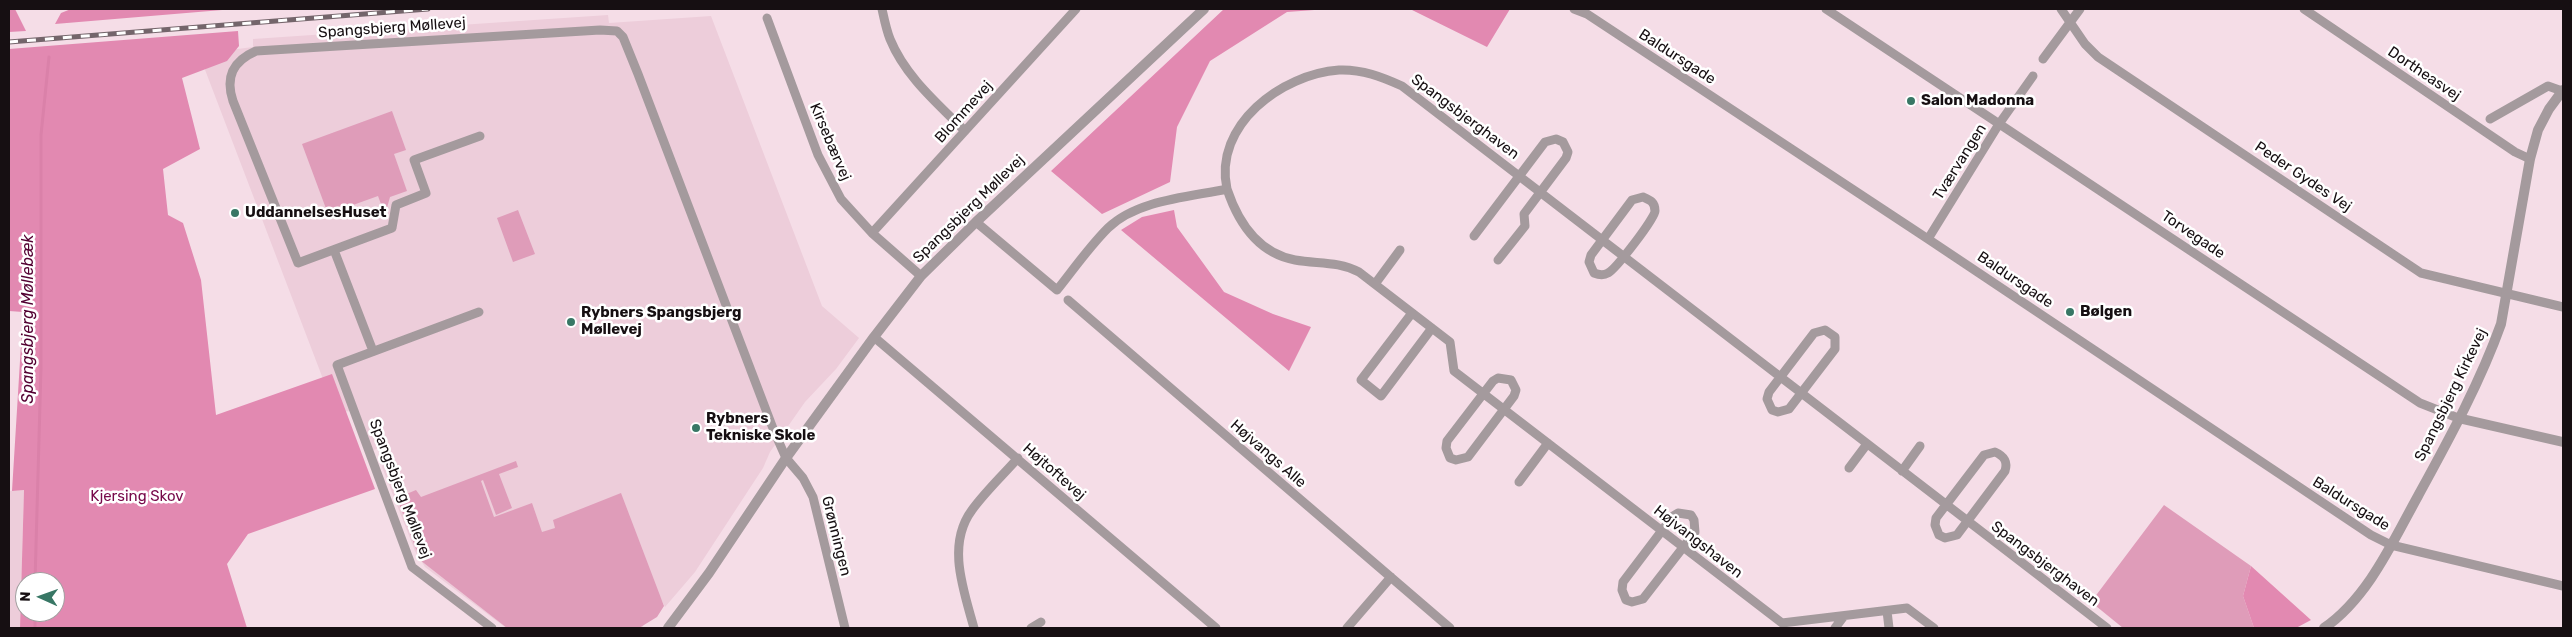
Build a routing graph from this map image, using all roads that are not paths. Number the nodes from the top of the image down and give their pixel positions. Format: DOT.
graph roads {
  1 [pos="882,9"];
  2 [pos="1076,9"];
  3 [pos="1204,9"];
  4 [pos="1574,9"];
  5 [pos="1826,9"];
  6 [pos="2061,9"];
  7 [pos="2080,9"];
  8 [pos="2304,9"];
  9 [pos="2318,12"];
  10 [pos="767,18"];
  11 [pos="2072,23"];
  12 [pos="2043,59"];
  13 [pos="2033,76"];
  14 [pos="2563,91"];
  15 [pos="2490,119"];
  16 [pos="1999,124"];
  17 [pos="965,131"];
  18 [pos="480,136"];
  19 [pos="2530,159"];
  20 [pos="1520,176"];
  21 [pos="1227,189"];
  22 [pos="1540,192"];
  23 [pos="976,222"];
  24 [pos="872,233"];
  25 [pos="1474,236"];
  26 [pos="1928,239"];
  27 [pos="1602,240"];
  28 [pos="334,250"];
  29 [pos="1400,250"];
  30 [pos="1623,256"];
  31 [pos="1498,260"];
  32 [pos="921,276"];
  33 [pos="1375,284"];
  34 [pos="2506,294"];
  35 [pos="1068,300"];
  36 [pos="2563,307"];
  37 [pos="480,312"];
  38 [pos="1412,313"];
  39 [pos="1432,328"];
  40 [pos="874,337"];
  41 [pos="373,351"];
  42 [pos="1780,378"];
  43 [pos="1483,393"];
  44 [pos="1801,394"];
  45 [pos="1504,409"];
  46 [pos="2458,418"];
  47 [pos="2563,442"];
  48 [pos="1548,443"];
  49 [pos="1867,444"];
  50 [pos="1920,446"];
  51 [pos="786,458"];
  52 [pos="1018,458"];
  53 [pos="1849,468"];
  54 [pos="1902,471"];
  55 [pos="1520,482"];
  56 [pos="1946,505"];
  57 [pos="1967,521"];
  58 [pos="1661,531"];
  59 [pos="2391,545"];
  60 [pos="1683,547"];
  61 [pos="1391,577"];
  62 [pos="2563,586"];
  63 [pos="1887,611"];
  64 [pos="1844,616"];
  65 [pos="1040,622"];
  66 [pos="2327,627"];
  67 [pos="492,628"];
  68 [pos="668,628"];
  69 [pos="845,628"];
  70 [pos="974,628"];
  71 [pos="1032,628"];
  72 [pos="1216,628"];
  73 [pos="1347,628"];
  74 [pos="1450,628"];
  75 [pos="1836,628"];
  76 [pos="1890,628"];
  77 [pos="1934,628"];
  78 [pos="2107,628"];
  1 -- 17 [label="street"];
  2 -- 17 [label="street, Blommevej"];
  3 -- 23 [label="street, Spangsbjerg Møllevej"];
  4 -- 26 [label="street, Baldursgade"];
  5 -- 16 [label="street, Torvegade"];
  6 -- 11 [label="street, Peder Gydes Vej"];
  7 -- 11 [label="street"];
  8 -- 9 [label="street, Dortheasvej"];
  9 -- 19 [label="street, Dortheasvej"];
  10 -- 24 [label="street, Kirsebærvej"];
  11 -- 12 [label="street"];
  11 -- 34 [label="street, Peder Gydes Vej"];
  13 -- 16 [label="street, Tværvangen"];
  14 -- 15 [label="street, Spangsbjerg Kirkevej"];
  14 -- 19 [label="street, Spangsbjerg Kirkevej"];
  16 -- 26 [label="street, Tværvangen"];
  16 -- 46 [label="street, Torvegade"];
  17 -- 24 [label="street, Blommevej"];
  18 -- 28 [label="street, Spangsbjerg Møllevej"];
  19 -- 34 [label="street, Spangsbjerg Kirkevej"];
  20 -- 21 [label="street, Spangsbjerghaven"];
  20 -- 22 [label="street, Spangsbjerghaven"];
  20 -- 22 [label="street, Spangsbjerghaven"];
  20 -- 25 [label="street, Spangsbjerghaven"];
  21 -- 23 [label="street"];
  21 -- 33 [label="street, Højvangshaven"];
  22 -- 27 [label="street, Spangsbjerghaven"];
  22 -- 31 [label="street, Spangsbjerghaven"];
  23 -- 32 [label="street, Spangsbjerg Møllevej"];
  24 -- 32 [label="street, Kirsebærvej"];
  26 -- 59 [label="street, Baldursgade"];
  27 -- 30 [label="street, Spangsbjerghaven"];
  27 -- 30 [label="street"];
  27 -- 30 [label="street"];
  28 -- 41 [label="street"];
  28 -- 51 [label="street, Spangsbjerg Møllevej"];
  29 -- 33 [label="street"];
  30 -- 42 [label="street, Spangsbjerghaven"];
  32 -- 40 [label="street, Spangsbjerg Møllevej"];
  33 -- 38 [label="street, Højvangshaven"];
  34 -- 36 [label="street, Peder Gydes Vej"];
  34 -- 46 [label="street, Spangsbjerg Kirkevej"];
  35 -- 61 [label="street, Højvangs Alle"];
  37 -- 41 [label="street, Spangsbjerg Møllevej"];
  38 -- 39 [label="street, Højvangshaven"];
  38 -- 39 [label="street"];
  39 -- 43 [label="street, Højvangshaven"];
  40 -- 51 [label="street, Spangsbjerg Møllevej"];
  40 -- 52 [label="street, Højtoftevej"];
  41 -- 67 [label="street, Spangsbjerg Møllevej"];
  42 -- 44 [label="street, Spangsbjerghaven"];
  42 -- 44 [label="street"];
  42 -- 44 [label="street"];
  43 -- 45 [label="street, Højvangshaven"];
  43 -- 45 [label="street"];
  43 -- 45 [label="street"];
  44 -- 49 [label="street, Spangsbjerghaven"];
  45 -- 48 [label="street, Højvangshaven"];
  46 -- 47 [label="street, Torvegade"];
  46 -- 59 [label="street, Spangsbjerg Kirkevej"];
  48 -- 55 [label="street"];
  48 -- 58 [label="street, Højvangshaven"];
  49 -- 53 [label="street"];
  49 -- 54 [label="street, Spangsbjerghaven"];
  50 -- 54 [label="street"];
  51 -- 68 [label="street, Spangsbjerg Møllevej"];
  51 -- 69 [label="street, Grønningen"];
  52 -- 70 [label="street"];
  52 -- 72 [label="street, Højtoftevej"];
  54 -- 56 [label="street, Spangsbjerghaven"];
  56 -- 57 [label="street, Spangsbjerghaven"];
  56 -- 57 [label="street"];
  56 -- 57 [label="street"];
  57 -- 78 [label="street, Spangsbjerghaven"];
  58 -- 60 [label="street, Højvangshaven"];
  58 -- 60 [label="street"];
  58 -- 60 [label="street"];
  59 -- 62 [label="street, Baldursgade"];
  59 -- 66 [label="street, Spangsbjerg Kirkevej"];
  60 -- 64 [label="street, Højvangshaven"];
  61 -- 73 [label="street"];
  61 -- 74 [label="street, Højvangs Alle"];
  63 -- 64 [label="street, Højvangshaven"];
  63 -- 76 [label="street"];
  63 -- 77 [label="street, Højvangshaven"];
  64 -- 75 [label="street"];
  65 -- 71 [label="street"];
}
